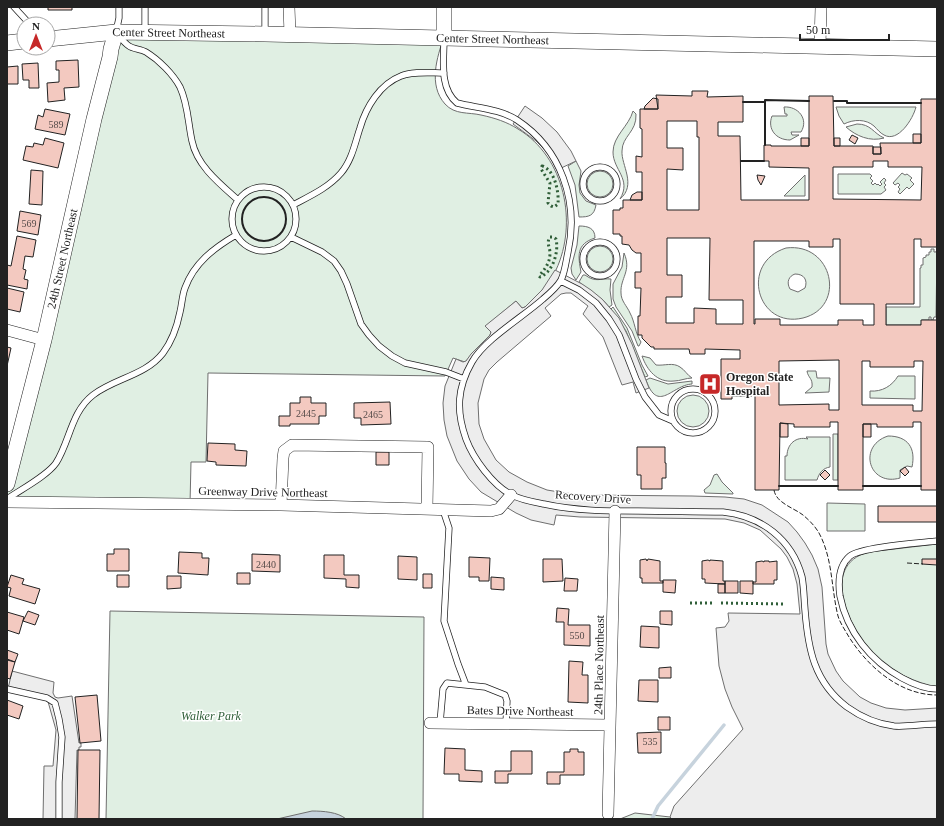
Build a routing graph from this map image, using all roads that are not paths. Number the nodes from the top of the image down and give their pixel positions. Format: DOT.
graph roads {
  1 [pos="14,7"];
  2 [pos="119,7"];
  3 [pos="145,7"];
  4 [pos="265,7"];
  5 [pos="289,7"];
  6 [pos="444,7"];
  7 [pos="821,7"];
  8 [pos="23,16"];
  9 [pos="116,32"];
  10 [pos="145,33"];
  11 [pos="265,34"];
  12 [pos="290,34"];
  13 [pos="444,37"];
  14 [pos="56,38"];
  15 [pos="820,46"];
  16 [pos="937,49"];
  17 [pos="444,73"];
  18 [pos="617,180"];
  19 [pos="238,200"];
  20 [pos="293,205"];
  21 [pos="236,235"];
  22 [pos="291,237"];
  23 [pos="610,246"];
  24 [pos="561,280"];
  25 [pos="7,330"];
  26 [pos="44,340"];
  27 [pos="464,379"];
  28 [pos="673,421"];
  29 [pos="7,484"];
  30 [pos="511,495"];
  31 [pos="7,500"];
  32 [pos="281,505"];
  33 [pos="427,509"];
  34 [pos="443,509"];
  35 [pos="615,511"];
  36 [pos="937,541"];
  37 [pos="466,685"];
  38 [pos="7,689"];
  39 [pos="937,689"];
  40 [pos="435,723"];
  41 [pos="506,724"];
  42 [pos="610,724"];
  43 [pos="937,724"];
  44 [pos="608,817"];
  45 [pos="59,819"];
  1 -- 8 [label="lane"];
  2 -- 9 [label="lane"];
  3 -- 10 [label="lane"];
  4 -- 11 [label="lane"];
  5 -- 12 [label="street"];
  6 -- 13 [label="main road"];
  7 -- 15 [label="street"];
  9 -- 10 [label="main road, Center Street Northeast"];
  9 -- 14 [label="main road, Center Street Northeast"];
  9 -- 19 [label="lane"];
  9 -- 26 [label="main road, 24th Street Northeast"];
  10 -- 11 [label="main road, Center Street Northeast"];
  11 -- 12 [label="main road, Center Street Northeast"];
  12 -- 13 [label="main road, Center Street Northeast"];
  13 -- 15 [label="main road, Center Street Northeast"];
  13 -- 17 [label="lane, Recovery Drive"];
  15 -- 16 [label="main road, Center Street Northeast"];
  17 -- 20 [label="lane"];
  17 -- 24 [label="lane, Recovery Drive"];
  18 -- 18 [label="lane"];
  19 -- 20 [label="lane"];
  19 -- 21 [label="lane"];
  20 -- 22 [label="lane"];
  21 -- 22 [label="lane"];
  21 -- 31 [label="lane"];
  22 -- 27 [label="lane"];
  23 -- 23 [label="lane"];
  24 -- 27 [label="lane, Recovery Drive"];
  24 -- 28 [label="lane"];
  25 -- 26 [label="street"];
  26 -- 29 [label="main road, 24th Street Northeast"];
  27 -- 30 [label="lane, Recovery Drive"];
  28 -- 28 [label="lane"];
  30 -- 34 [label="street, Greenway Drive Northeast"];
  30 -- 35 [label="lane, Recovery Drive"];
  31 -- 32 [label="street, Greenway Drive Northeast"];
  32 -- 33 [label="street, Greenway Drive Northeast"];
  32 -- 33 [label="street"];
  33 -- 34 [label="street, Greenway Drive Northeast"];
  34 -- 37 [label="lane"];
  35 -- 42 [label="street, 24th Place Northeast"];
  35 -- 43 [label="lane, Recovery Drive"];
  36 -- 39 [label="lane"];
  37 -- 40 [label="lane"];
  37 -- 41 [label="lane"];
  38 -- 45 [label="lane"];
  40 -- 41 [label="street, Bates Drive Northeast"];
  41 -- 42 [label="street, Bates Drive Northeast"];
  42 -- 44 [label="street, 24th Place Northeast"];
}
